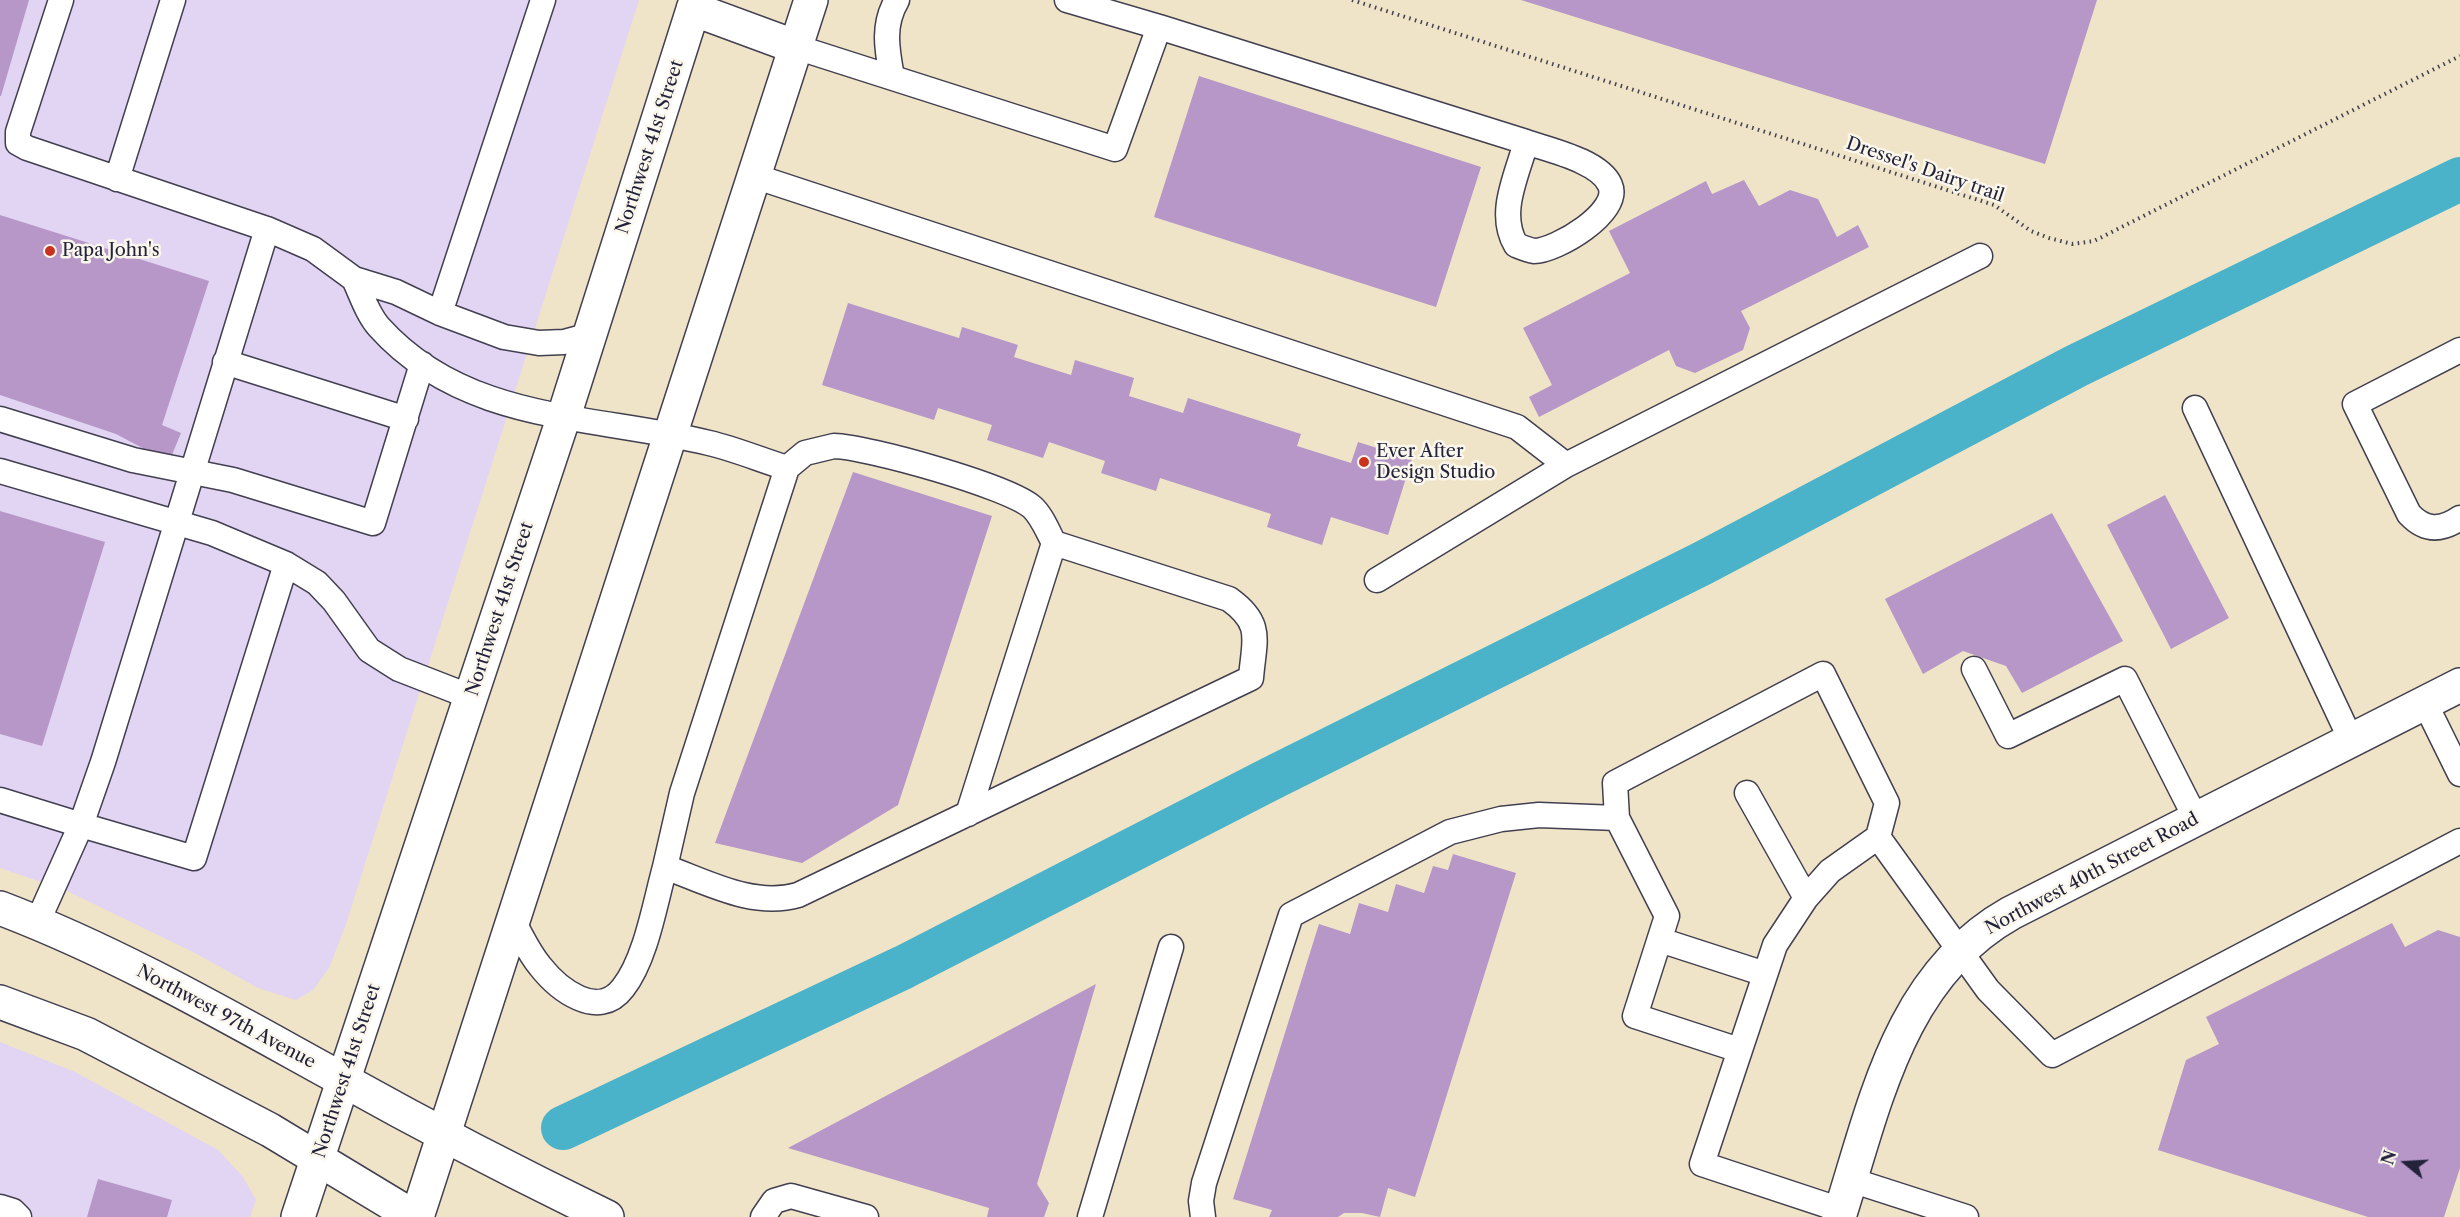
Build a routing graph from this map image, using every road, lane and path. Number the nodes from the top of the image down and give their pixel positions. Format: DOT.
graph roads {
  1 [pos="61,0"];
  2 [pos="173,0"];
  3 [pos="543,0"];
  4 [pos="811,0"];
  5 [pos="897,0"];
  6 [pos="1067,0"];
  7 [pos="1352,0"];
  8 [pos="695,4"];
  9 [pos="1159,27"];
  10 [pos="795,47"];
  11 [pos="2460,56"];
  12 [pos="892,77"];
  13 [pos="1526,142"];
  14 [pos="754,176"];
  15 [pos="117,179"];
  16 [pos="267,230"];
  17 [pos="1980,256"];
  18 [pos="354,279"];
  19 [pos="440,313"];
  20 [pos="590,335"];
  21 [pos="2460,350"];
  22 [pos="225,362"];
  23 [pos="422,364"];
  24 [pos="2195,408"];
  25 [pos="564,416"];
  26 [pos="0,419"];
  27 [pos="406,419"];
  28 [pos="671,435"];
  29 [pos="1566,465"];
  30 [pos="787,468"];
  31 [pos="0,471"];
  32 [pos="191,472"];
  33 [pos="2460,518"];
  34 [pos="176,522"];
  35 [pos="1054,543"];
  36 [pos="286,564"];
  37 [pos="1377,580"];
  38 [pos="1974,669"];
  39 [pos="2460,685"];
  40 [pos="471,697"];
  41 [pos="2425,703"];
  42 [pos="2352,741"];
  43 [pos="2460,774"];
  44 [pos="1747,793"];
  45 [pos="0,800"];
  46 [pos="968,814"];
  47 [pos="1617,818"];
  48 [pos="2196,819"];
  49 [pos="81,825"];
  50 [pos="1878,837"];
  51 [pos="2460,841"];
  52 [pos="665,867"];
  53 [pos="1806,898"];
  54 [pos="0,908"];
  55 [pos="37,923"];
  56 [pos="514,923"];
  57 [pos="1660,940"];
  58 [pos="1171,947"];
  59 [pos="1960,950"];
  60 [pos="1765,974"];
  61 [pos="0,1002"];
  62 [pos="1739,1050"];
  63 [pos="344,1081"];
  64 [pos="443,1135"];
  65 [pos="317,1159"];
  66 [pos="1851,1179"];
  67 [pos="0,1207"];
  68 [pos="1840,1214"];
  69 [pos="20,1217"];
  70 [pos="298,1217"];
  71 [pos="416,1217"];
  72 [pos="607,1217"];
  73 [pos="763,1217"];
  74 [pos="866,1217"];
  75 [pos="1090,1217"];
  76 [pos="1203,1217"];
  77 [pos="1966,1217"];
  1 -- 15 [label="lane"];
  2 -- 15 [label="lane"];
  3 -- 19 [label="lane"];
  4 -- 10 [label="main road"];
  5 -- 12 [label="lane"];
  6 -- 9 [label="lane"];
  7 -- 11 [label="path, Dressel's Dairy trail"];
  8 -- 10 [label="main road"];
  8 -- 20 [label="main road, Northwest 41st Street"];
  9 -- 12 [label="lane"];
  9 -- 13 [label="lane"];
  10 -- 12 [label="lane"];
  10 -- 14 [label="main road"];
  13 -- 13 [label="lane"];
  14 -- 28 [label="main road"];
  14 -- 29 [label="lane"];
  15 -- 16 [label="lane"];
  16 -- 18 [label="lane"];
  16 -- 22 [label="lane"];
  17 -- 29 [label="lane"];
  18 -- 19 [label="lane"];
  18 -- 23 [label="lane"];
  19 -- 20 [label="lane"];
  20 -- 25 [label="main road, Northwest 41st Street"];
  21 -- 33 [label="lane"];
  22 -- 27 [label="lane"];
  22 -- 32 [label="lane"];
  23 -- 25 [label="lane"];
  23 -- 27 [label="lane"];
  24 -- 42 [label="lane"];
  25 -- 28 [label="lane"];
  25 -- 40 [label="main road, Northwest 41st Street"];
  26 -- 32 [label="lane"];
  27 -- 32 [label="lane"];
  28 -- 30 [label="lane"];
  28 -- 56 [label="main road"];
  29 -- 37 [label="lane"];
  30 -- 35 [label="lane"];
  30 -- 52 [label="lane"];
  31 -- 34 [label="lane"];
  32 -- 34 [label="lane"];
  34 -- 36 [label="lane"];
  34 -- 49 [label="lane"];
  35 -- 46 [label="lane"];
  35 -- 46 [label="lane"];
  36 -- 40 [label="lane"];
  36 -- 49 [label="lane"];
  38 -- 48 [label="lane"];
  39 -- 41 [label="main road, Northwest 40th Street Road"];
  40 -- 63 [label="main road, Northwest 41st Street"];
  41 -- 42 [label="main road, Northwest 40th Street Road"];
  41 -- 43 [label="lane"];
  42 -- 48 [label="main road, Northwest 40th Street Road"];
  44 -- 53 [label="lane"];
  45 -- 49 [label="lane"];
  46 -- 52 [label="lane"];
  47 -- 50 [label="lane"];
  47 -- 57 [label="lane"];
  47 -- 76 [label="lane"];
  48 -- 59 [label="main road, Northwest 40th Street Road"];
  49 -- 55 [label="lane"];
  50 -- 53 [label="lane"];
  50 -- 59 [label="lane"];
  51 -- 59 [label="lane"];
  52 -- 56 [label="lane"];
  53 -- 60 [label="lane"];
  54 -- 55 [label="main road, Northwest 97th Avenue"];
  55 -- 63 [label="main road, Northwest 97th Avenue"];
  56 -- 64 [label="main road"];
  57 -- 60 [label="lane"];
  57 -- 62 [label="lane"];
  58 -- 75 [label="lane"];
  59 -- 66 [label="main road, Northwest 40th Street Road"];
  60 -- 62 [label="lane"];
  61 -- 65 [label="main road"];
  62 -- 68 [label="lane"];
  63 -- 64 [label="main road, Northwest 97th Avenue"];
  63 -- 65 [label="main road, Northwest 41st Street"];
  64 -- 71 [label="main road"];
  64 -- 72 [label="main road, Northwest 97th Avenue"];
  65 -- 70 [label="main road, Northwest 41st Street"];
  65 -- 71 [label="main road"];
  66 -- 68 [label="main road, Northwest 40th Street Road"];
  66 -- 77 [label="lane"];
  67 -- 69 [label="lane"];
  73 -- 74 [label="lane"];
}
